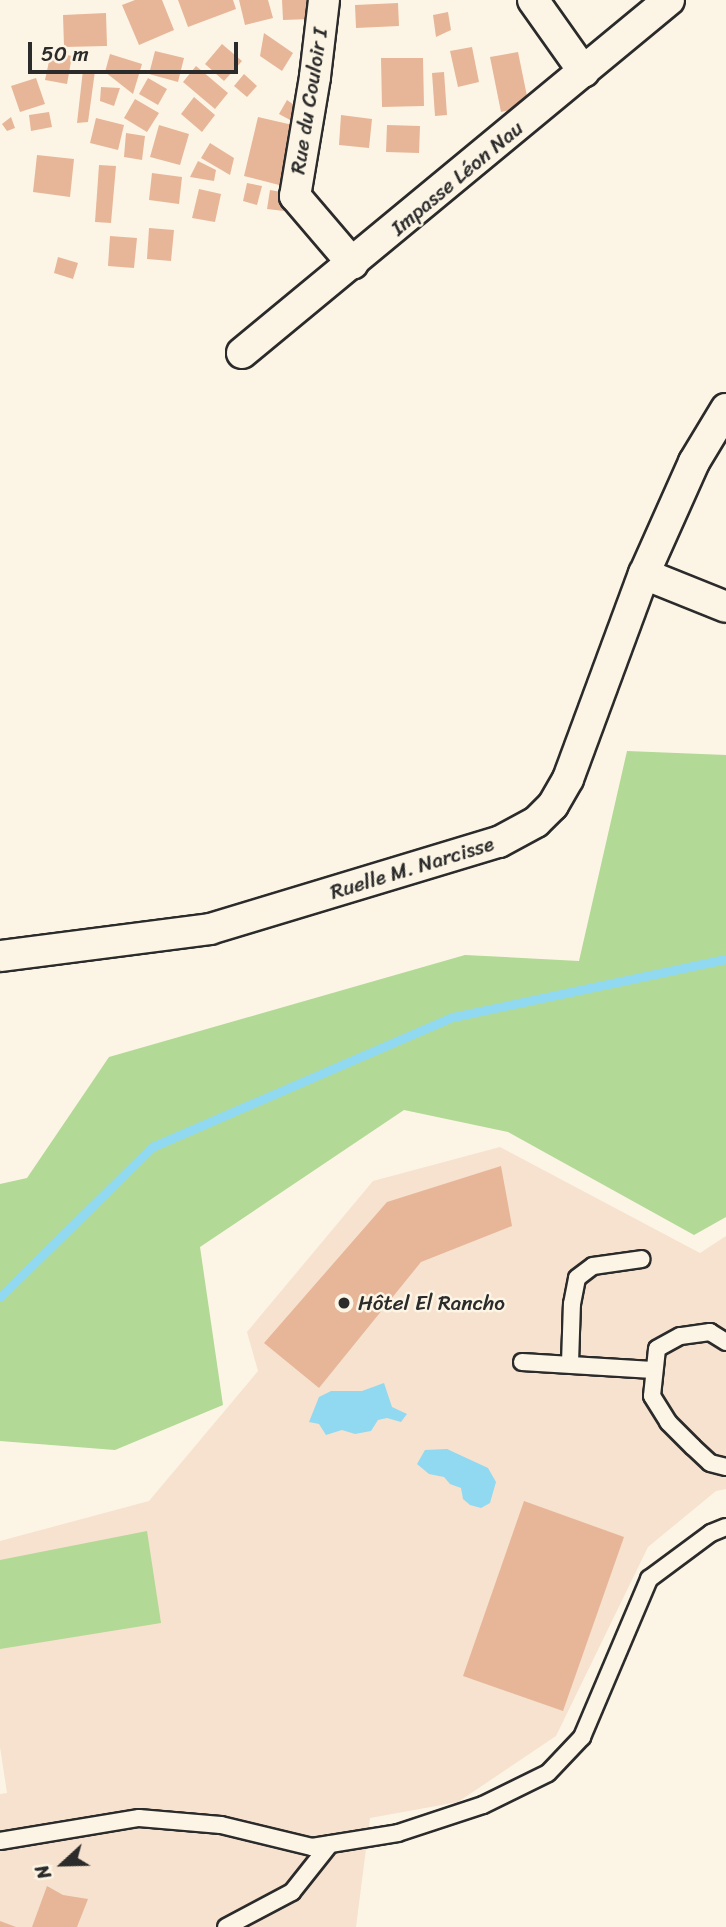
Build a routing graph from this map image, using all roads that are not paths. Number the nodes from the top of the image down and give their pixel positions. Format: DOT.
graph roads {
  1 [pos="324,0"];
  2 [pos="533,0"];
  3 [pos="669,0"];
  4 [pos="584,72"];
  5 [pos="354,264"];
  6 [pos="242,353"];
  7 [pos="726,409"];
  8 [pos="644,573"];
  9 [pos="726,607"];
  10 [pos="0,956"];
  11 [pos="642,1259"];
  12 [pos="726,1342"];
  13 [pos="522,1362"];
  14 [pos="570,1363"];
  15 [pos="653,1370"];
  16 [pos="726,1467"];
  17 [pos="726,1527"];
  18 [pos="0,1841"];
  19 [pos="330,1844"];
  20 [pos="232,1925"];
  1 -- 5 [label="street, Rue du Couloir I"];
  2 -- 4 [label="street"];
  3 -- 4 [label="street, Impasse Léon Nau"];
  4 -- 5 [label="street, Impasse Léon Nau"];
  5 -- 6 [label="street, Impasse Léon Nau"];
  7 -- 8 [label="street, Ruelle M. Narcisse"];
  8 -- 9 [label="street"];
  8 -- 10 [label="street, Ruelle M. Narcisse"];
  11 -- 14 [label="lane"];
  12 -- 15 [label="lane"];
  13 -- 14 [label="lane"];
  14 -- 15 [label="lane"];
  15 -- 16 [label="lane"];
  17 -- 19 [label="lane"];
  18 -- 19 [label="lane"];
  19 -- 20 [label="lane"];
}
